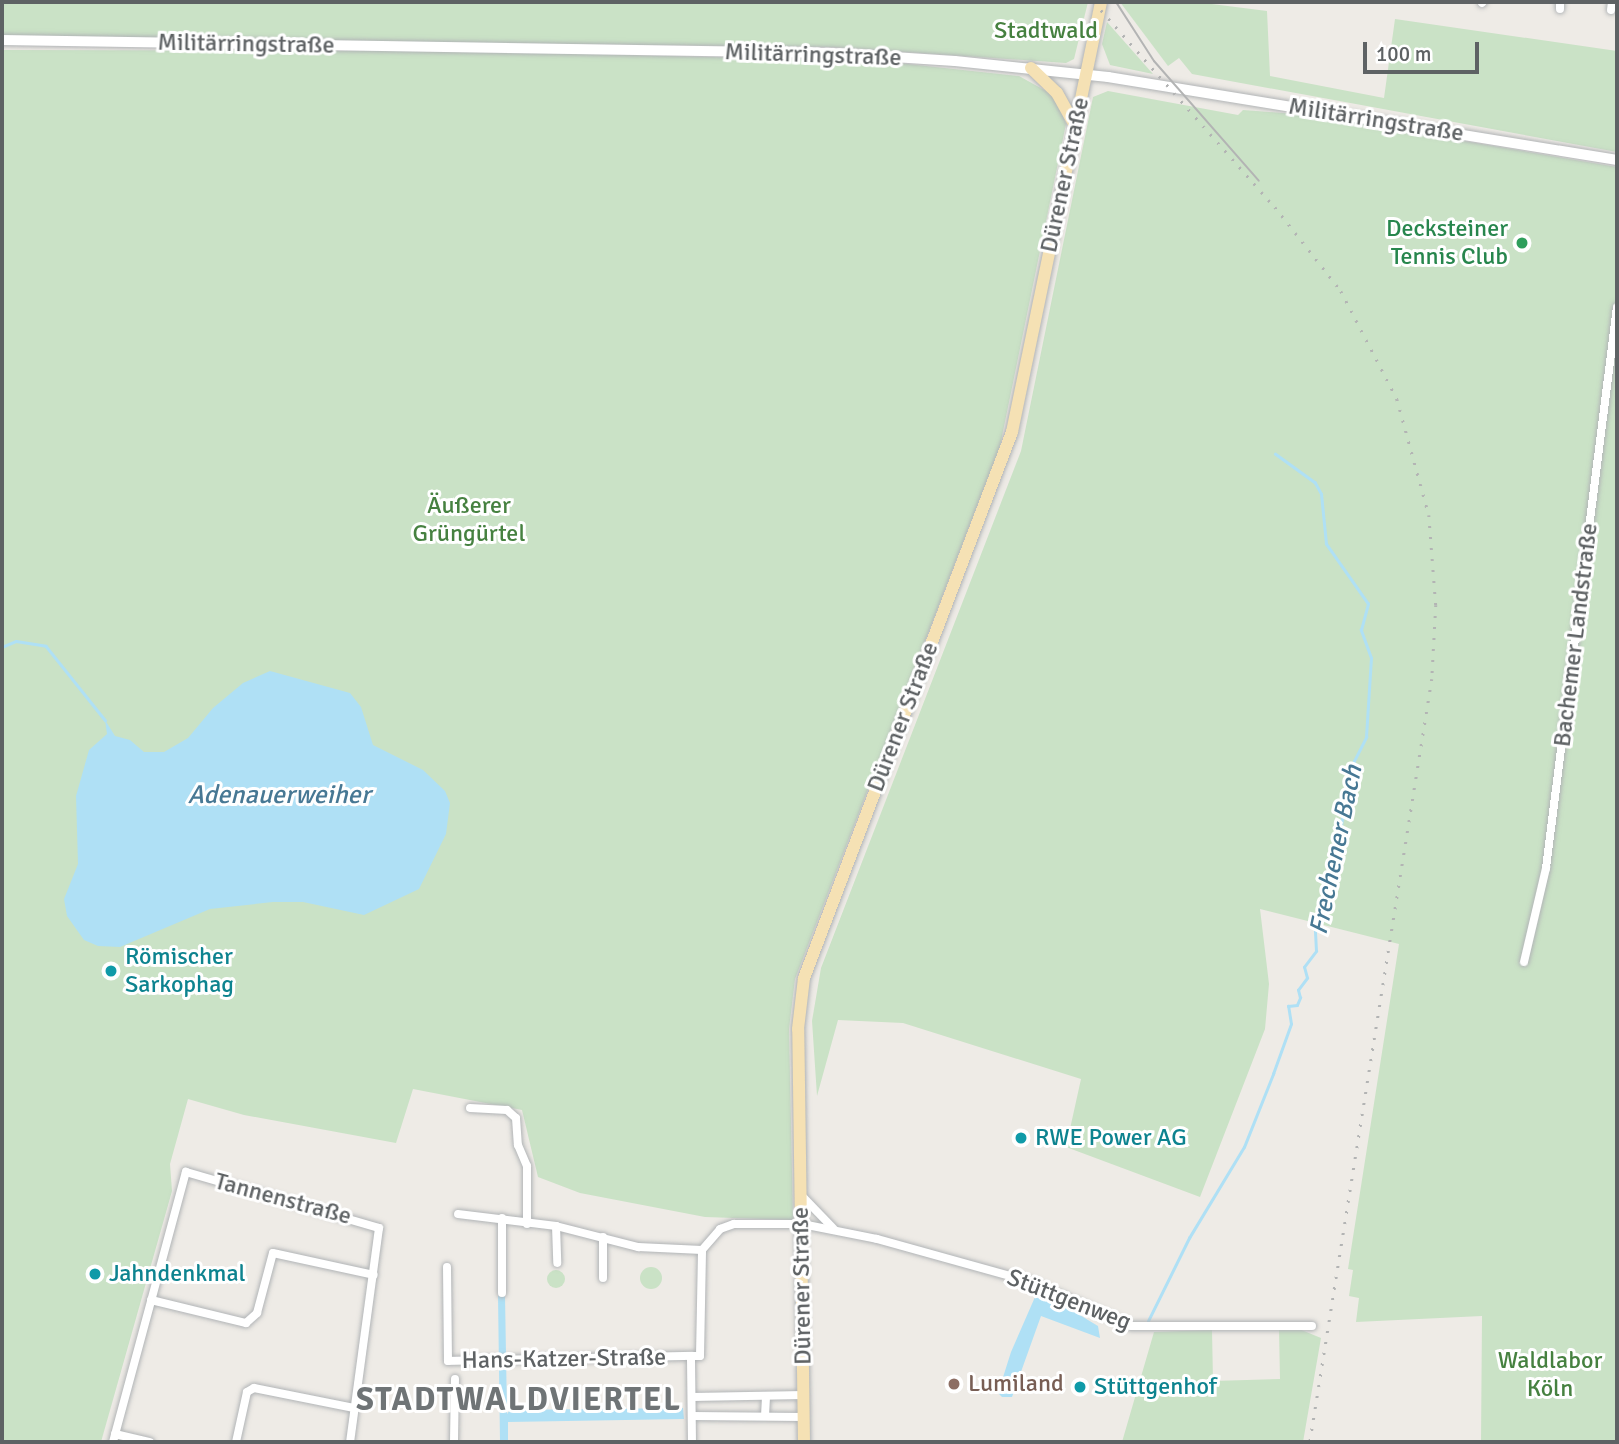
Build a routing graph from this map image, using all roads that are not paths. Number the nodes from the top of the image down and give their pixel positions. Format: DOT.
graph roads {
  1 [pos="1101,2"];
  2 [pos="2,40"];
  3 [pos="1031,68"];
  4 [pos="1086,74"];
  5 [pos="1075,125"];
  6 [pos="1617,160"];
  7 [pos="1617,307"];
  8 [pos="1524,962"];
  9 [pos="470,1108"];
  10 [pos="802,1196"];
  11 [pos="458,1214"];
  12 [pos="502,1218"];
  13 [pos="527,1224"];
  14 [pos="802,1224"];
  15 [pos="556,1226"];
  16 [pos="833,1228"];
  17 [pos="603,1237"];
  18 [pos="702,1250"];
  19 [pos="557,1263"];
  20 [pos="447,1267"];
  21 [pos="374,1275"];
  22 [pos="603,1278"];
  23 [pos="502,1293"];
  24 [pos="151,1300"];
  25 [pos="1312,1326"];
  26 [pos="691,1356"];
  27 [pos="455,1379"];
  28 [pos="804,1395"];
  29 [pos="766,1396"];
  30 [pos="692,1397"];
  31 [pos="354,1408"];
  32 [pos="692,1416"];
  33 [pos="765,1416"];
  34 [pos="803,1417"];
  35 [pos="114,1438"];
  36 [pos="150,1442"];
  37 [pos="236,1442"];
  38 [pos="350,1442"];
  39 [pos="454,1442"];
  40 [pos="692,1442"];
  41 [pos="804,1442"];
  1 -- 4 [label="main road, Dürener Straße"];
  2 -- 3 [label="main road, Militärringstraße"];
  3 -- 4 [label="main road, Militärringstraße"];
  3 -- 5 [label="main road"];
  4 -- 5 [label="main road, Dürener Straße"];
  4 -- 6 [label="main road, Militärringstraße"];
  5 -- 10 [label="main road, Dürener Straße"];
  7 -- 8 [label="street, Bachemer Landstraße"];
  9 -- 13 [label="street"];
  10 -- 14 [label="main road, Dürener Straße"];
  10 -- 16 [label="street"];
  11 -- 12 [label="street"];
  12 -- 13 [label="street"];
  12 -- 23 [label="street"];
  13 -- 15 [label="street"];
  14 -- 16 [label="street, Stüttgenweg"];
  14 -- 18 [label="street, Stüttgenweg"];
  14 -- 28 [label="main road, Dürener Straße"];
  15 -- 17 [label="street"];
  15 -- 19 [label="street"];
  16 -- 25 [label="street, Stüttgenweg"];
  17 -- 18 [label="street"];
  17 -- 22 [label="street"];
  18 -- 26 [label="street"];
  20 -- 26 [label="street, Hans-Katzer-Straße"];
  21 -- 24 [label="street"];
  21 -- 24 [label="street, Tannenstraße"];
  21 -- 31 [label="street"];
  24 -- 35 [label="street"];
  26 -- 30 [label="street"];
  27 -- 39 [label="street"];
  28 -- 29 [label="street"];
  28 -- 34 [label="main road, Dürener Straße"];
  29 -- 30 [label="street"];
  29 -- 33 [label="street"];
  30 -- 32 [label="street"];
  31 -- 37 [label="street"];
  31 -- 38 [label="street"];
  32 -- 33 [label="street"];
  32 -- 40 [label="street"];
  33 -- 34 [label="street"];
  34 -- 41 [label="main road, Dürener Straße"];
  35 -- 36 [label="street"];
}
